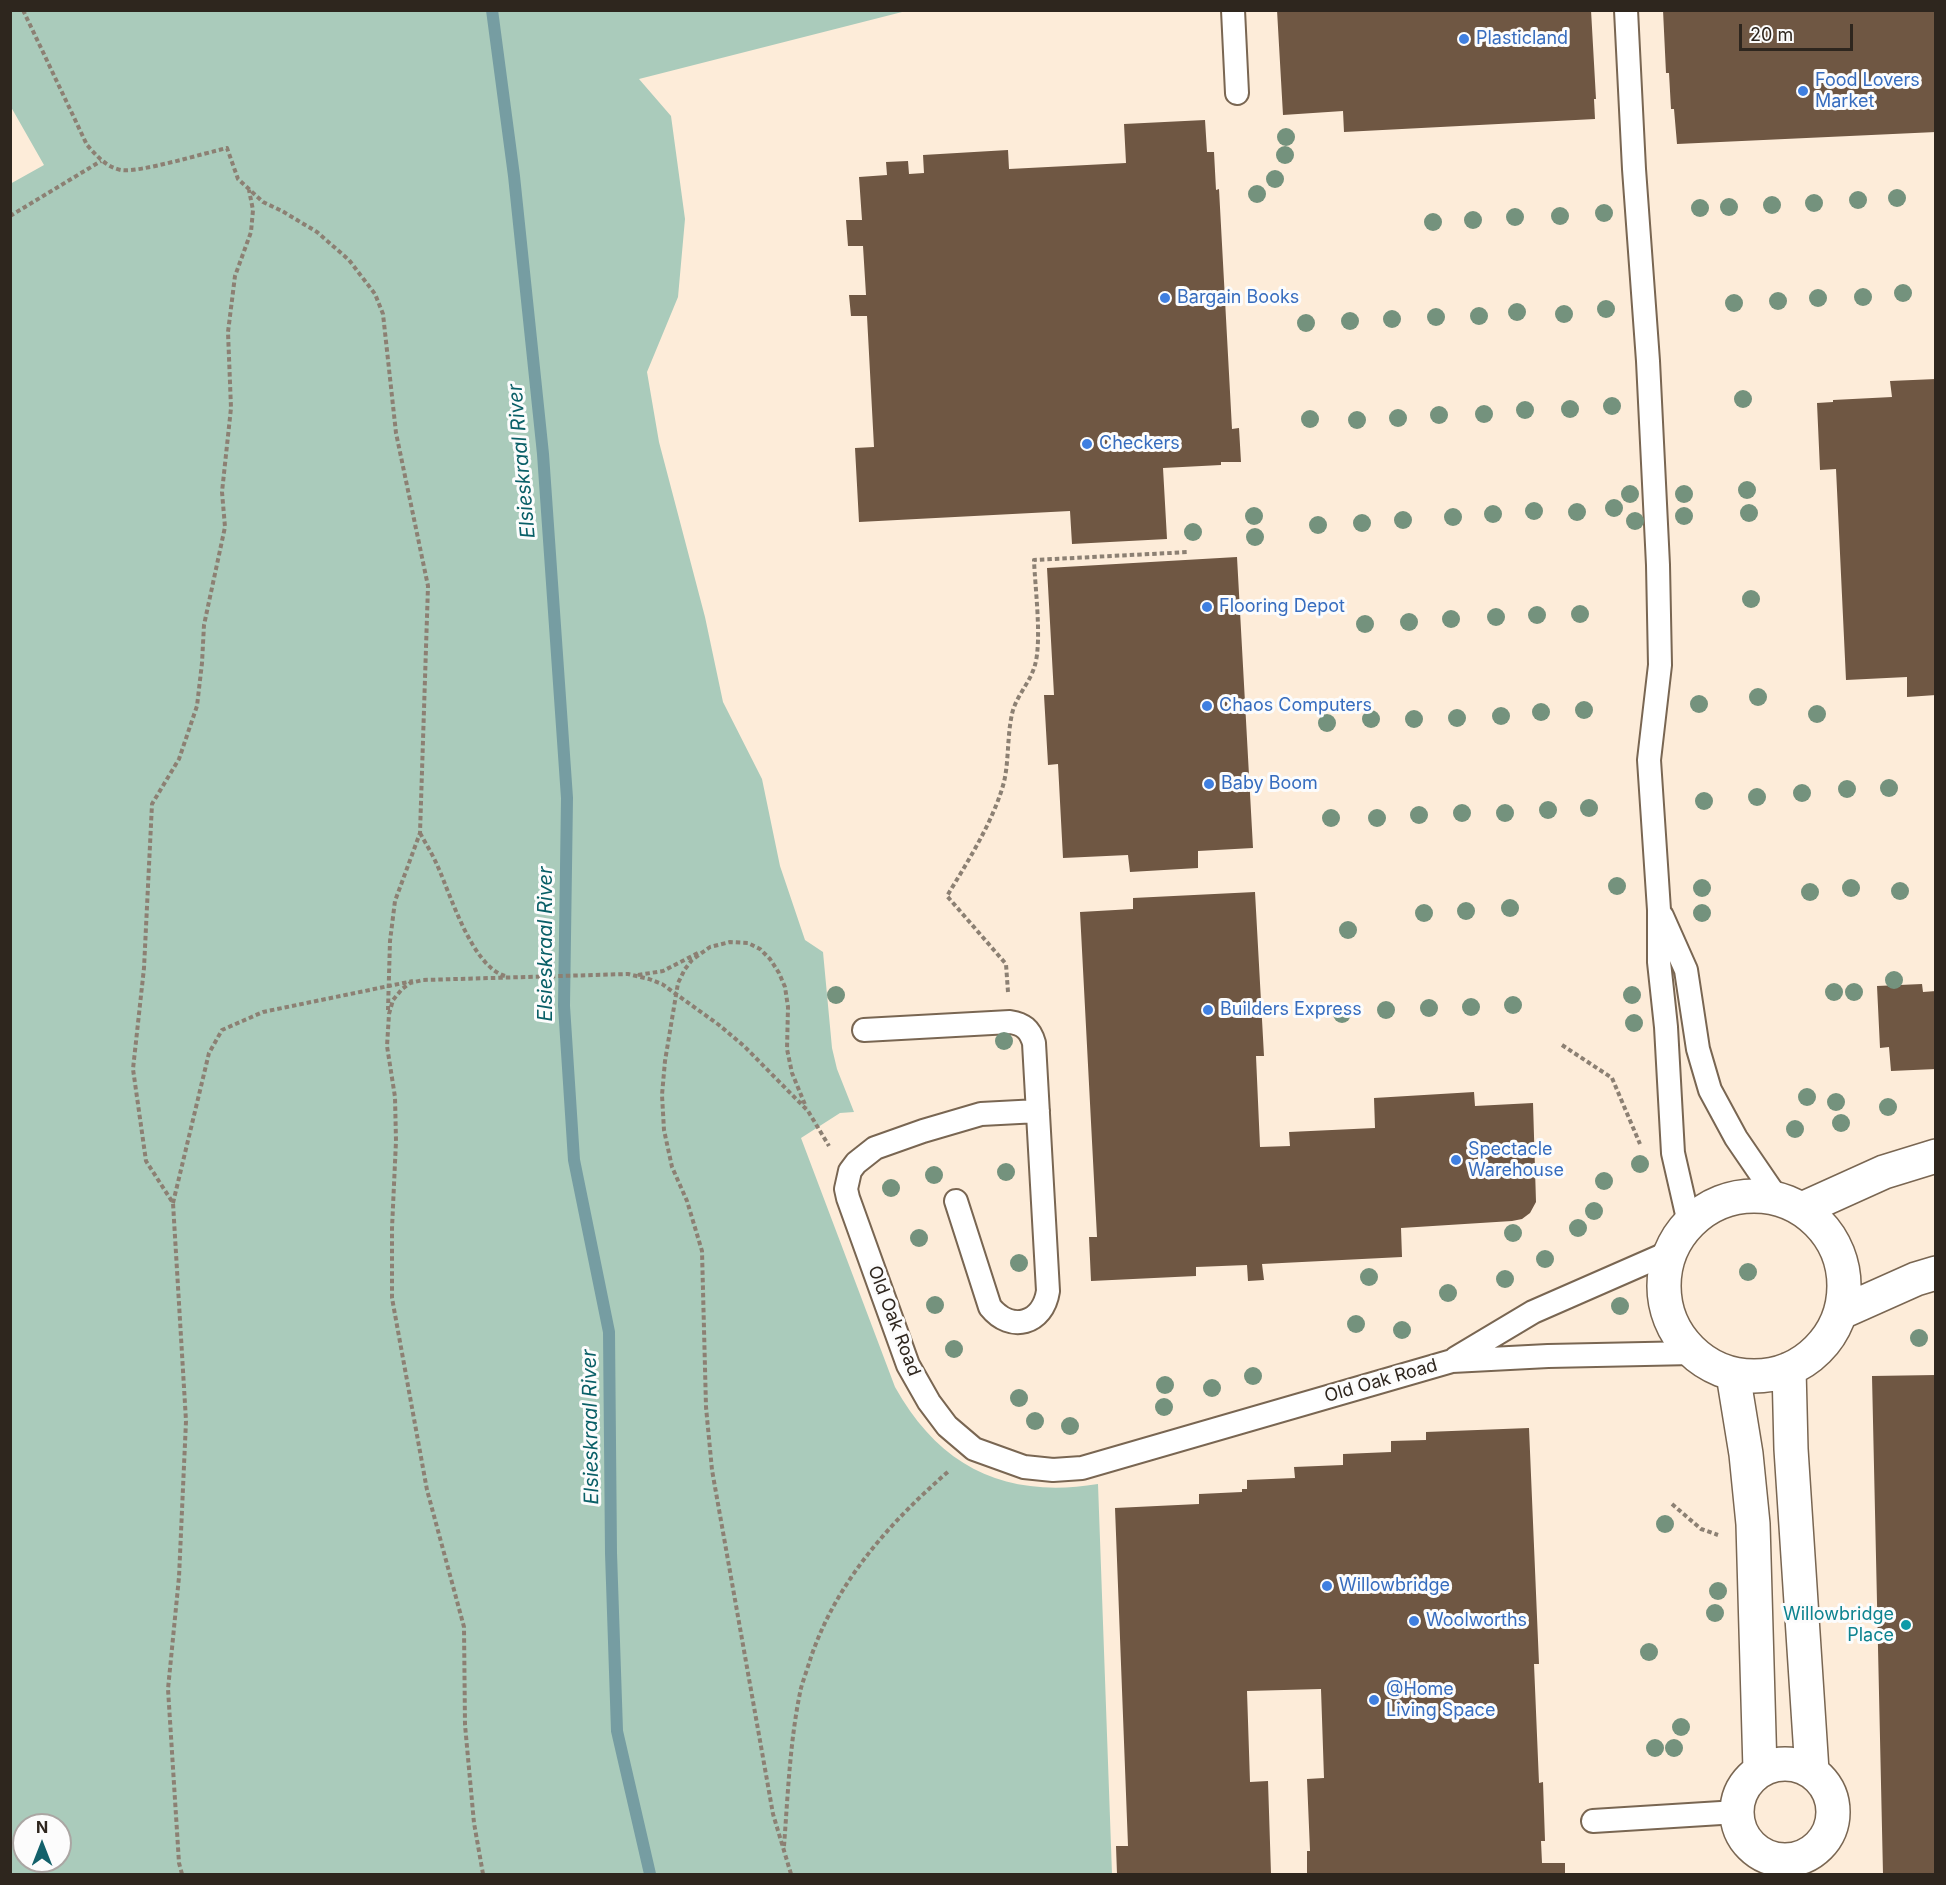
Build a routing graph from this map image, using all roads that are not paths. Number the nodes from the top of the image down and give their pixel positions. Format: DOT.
graph roads {
  1 [pos="1233,10"];
  2 [pos="1626,10"];
  3 [pos="1237,93"];
  4 [pos="1659,910"];
  5 [pos="864,1030"];
  6 [pos="1038,1111"];
  7 [pos="1935,1156"];
  8 [pos="956,1201"];
  9 [pos="1789,1204"];
  10 [pos="1689,1223"];
  11 [pos="1670,1252"];
  12 [pos="1935,1273"];
  13 [pos="1842,1312"];
  14 [pos="1693,1353"];
  15 [pos="1452,1361"];
  16 [pos="1789,1370"];
  17 [pos="1733,1374"];
  18 [pos="1760,1770"];
  19 [pos="1812,1772"];
  20 [pos="1737,1812"];
  21 [pos="1593,1821"];
  22 [pos="1812,1863"];
  23 [pos="1763,1864"];
  1 -- 3 [label="lane"];
  2 -- 4 [label="lane"];
  4 -- 9 [label="lane"];
  4 -- 10 [label="lane"];
  5 -- 6 [label="lane"];
  6 -- 8 [label="lane"];
  6 -- 15 [label="lane, Old Oak Road"];
  7 -- 9 [label="street"];
  9 -- 10 [label="street"];
  9 -- 13 [label="street"];
  10 -- 11 [label="street"];
  11 -- 14 [label="street"];
  11 -- 15 [label="lane, Old Oak Road"];
  12 -- 13 [label="street"];
  13 -- 16 [label="street"];
  14 -- 15 [label="lane, Old Oak Road"];
  14 -- 17 [label="street"];
  16 -- 17 [label="street"];
  16 -- 19 [label="street"];
  17 -- 18 [label="street"];
  18 -- 19 [label="street"];
  18 -- 20 [label="street"];
  19 -- 22 [label="street"];
  20 -- 21 [label="lane"];
  20 -- 23 [label="street"];
  22 -- 23 [label="street"];
}
